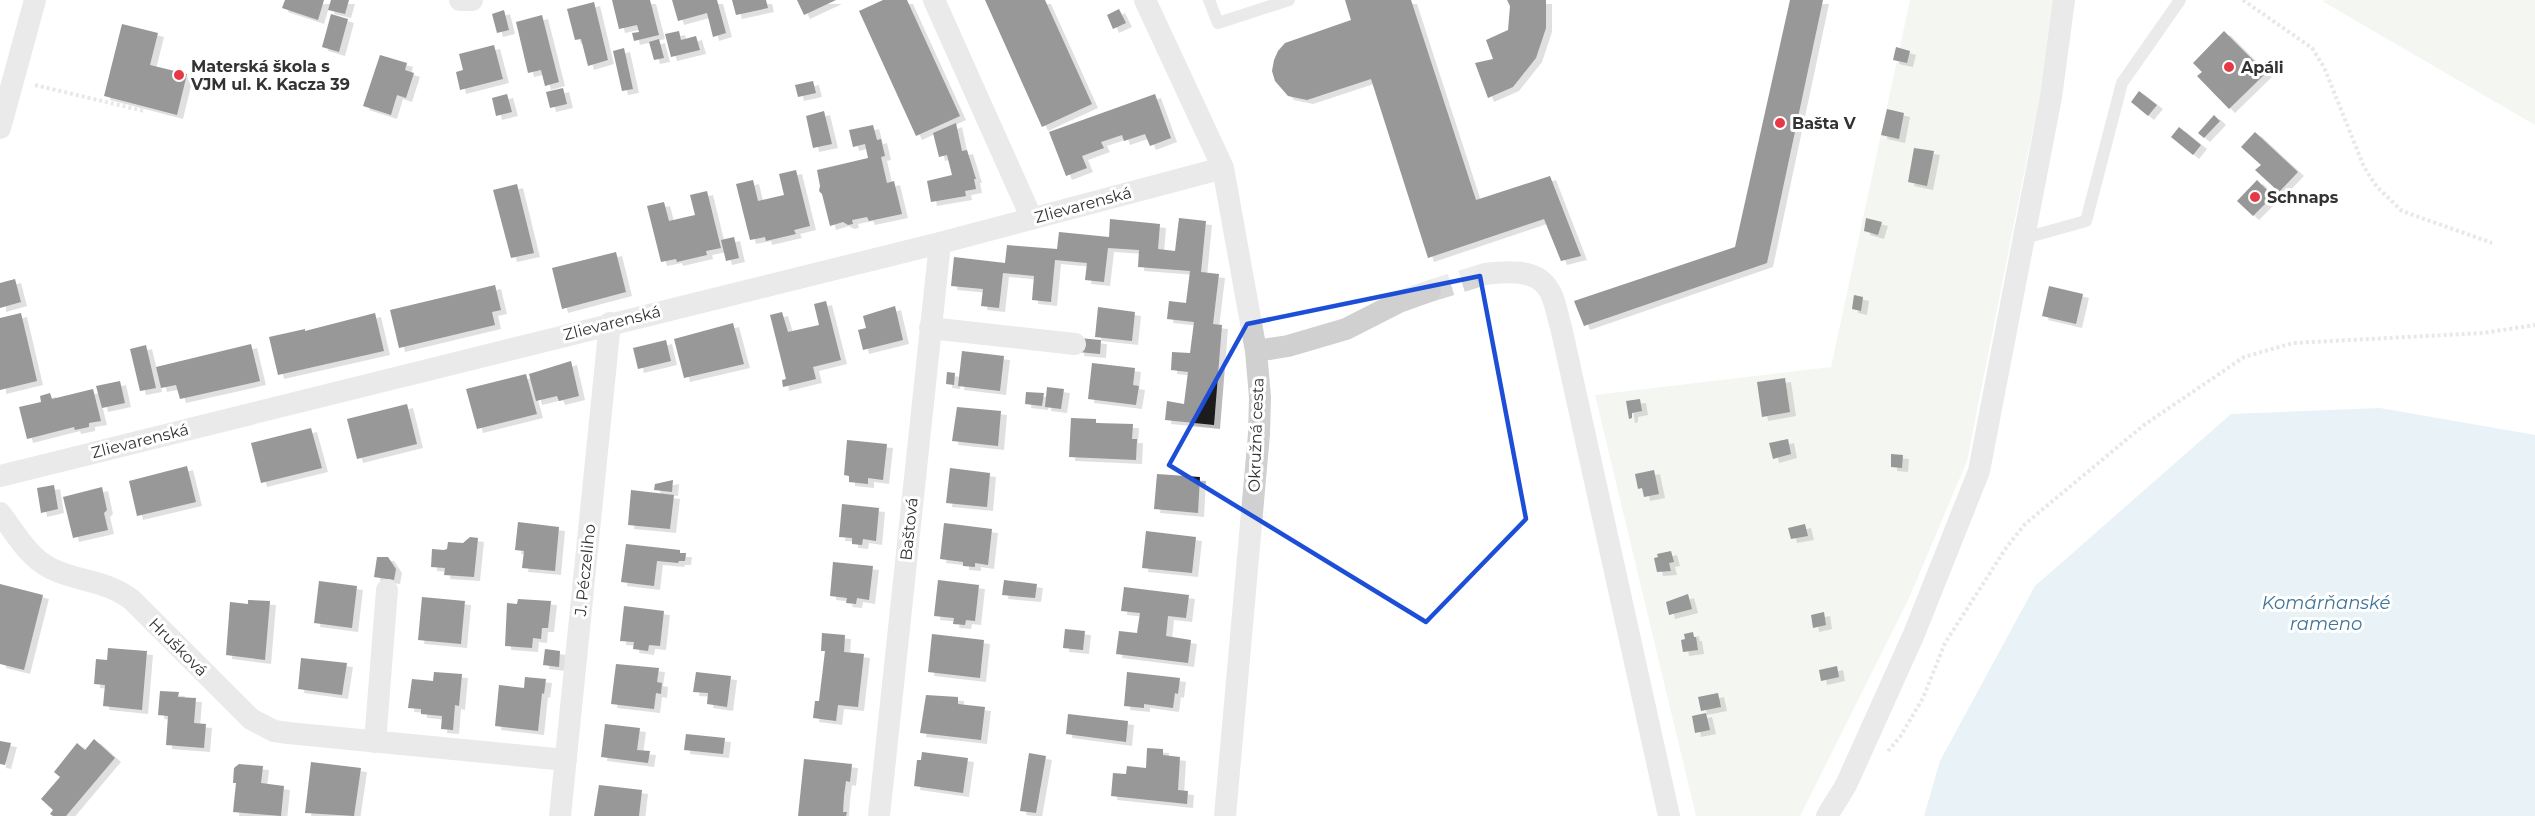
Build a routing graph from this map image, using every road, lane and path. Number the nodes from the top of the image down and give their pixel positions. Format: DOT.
graph roads {
  1 [pos="35,0"];
  2 [pos="460,0"];
  3 [pos="472,0"];
  4 [pos="934,0"];
  5 [pos="1145,0"];
  6 [pos="1209,0"];
  7 [pos="1289,0"];
  8 [pos="2064,0"];
  9 [pos="2180,0"];
  10 [pos="2243,0"];
  11 [pos="28,84"];
  12 [pos="144,111"];
  13 [pos="0,128"];
  14 [pos="1223,168"];
  15 [pos="1032,219"];
  16 [pos="2025,238"];
  17 [pos="940,243"];
  18 [pos="2492,243"];
  19 [pos="1485,274"];
  20 [pos="1430,291"];
  21 [pos="610,323"];
  22 [pos="2535,325"];
  23 [pos="930,328"];
  24 [pos="1075,344"];
  25 [pos="1256,351"];
  26 [pos="0,476"];
  27 [pos="0,513"];
  28 [pos="387,590"];
  29 [pos="375,742"];
  30 [pos="1881,759"];
  31 [pos="566,760"];
  32 [pos="560,816"];
  33 [pos="879,816"];
  34 [pos="1225,816"];
  35 [pos="1669,816"];
  36 [pos="1827,816"];
  1 -- 13 [label="street"];
  2 -- 3 [label="street"];
  4 -- 15 [label="street"];
  5 -- 14 [label="street, Okružná cesta"];
  6 -- 7 [label="lane"];
  8 -- 16 [label="street"];
  9 -- 16 [label="lane"];
  10 -- 18 [label="path"];
  11 -- 12 [label="path"];
  14 -- 15 [label="street, Zlievarenská"];
  14 -- 25 [label="street, Okružná cesta"];
  15 -- 17 [label="street, Zlievarenská"];
  16 -- 36 [label="street"];
  17 -- 21 [label="street, Zlievarenská"];
  17 -- 23 [label="street, Baštová"];
  19 -- 35 [label="street"];
  20 -- 25 [label="street"];
  21 -- 26 [label="street, Zlievarenská"];
  21 -- 31 [label="street, J. Péczeliho"];
  22 -- 30 [label="path"];
  23 -- 24 [label="street"];
  23 -- 33 [label="street, Baštová"];
  25 -- 34 [label="street, Okružná cesta"];
  27 -- 29 [label="street, Hrušková"];
  28 -- 29 [label="street"];
  29 -- 31 [label="street, Hrušková"];
  31 -- 32 [label="street, J. Péczeliho"];
}
